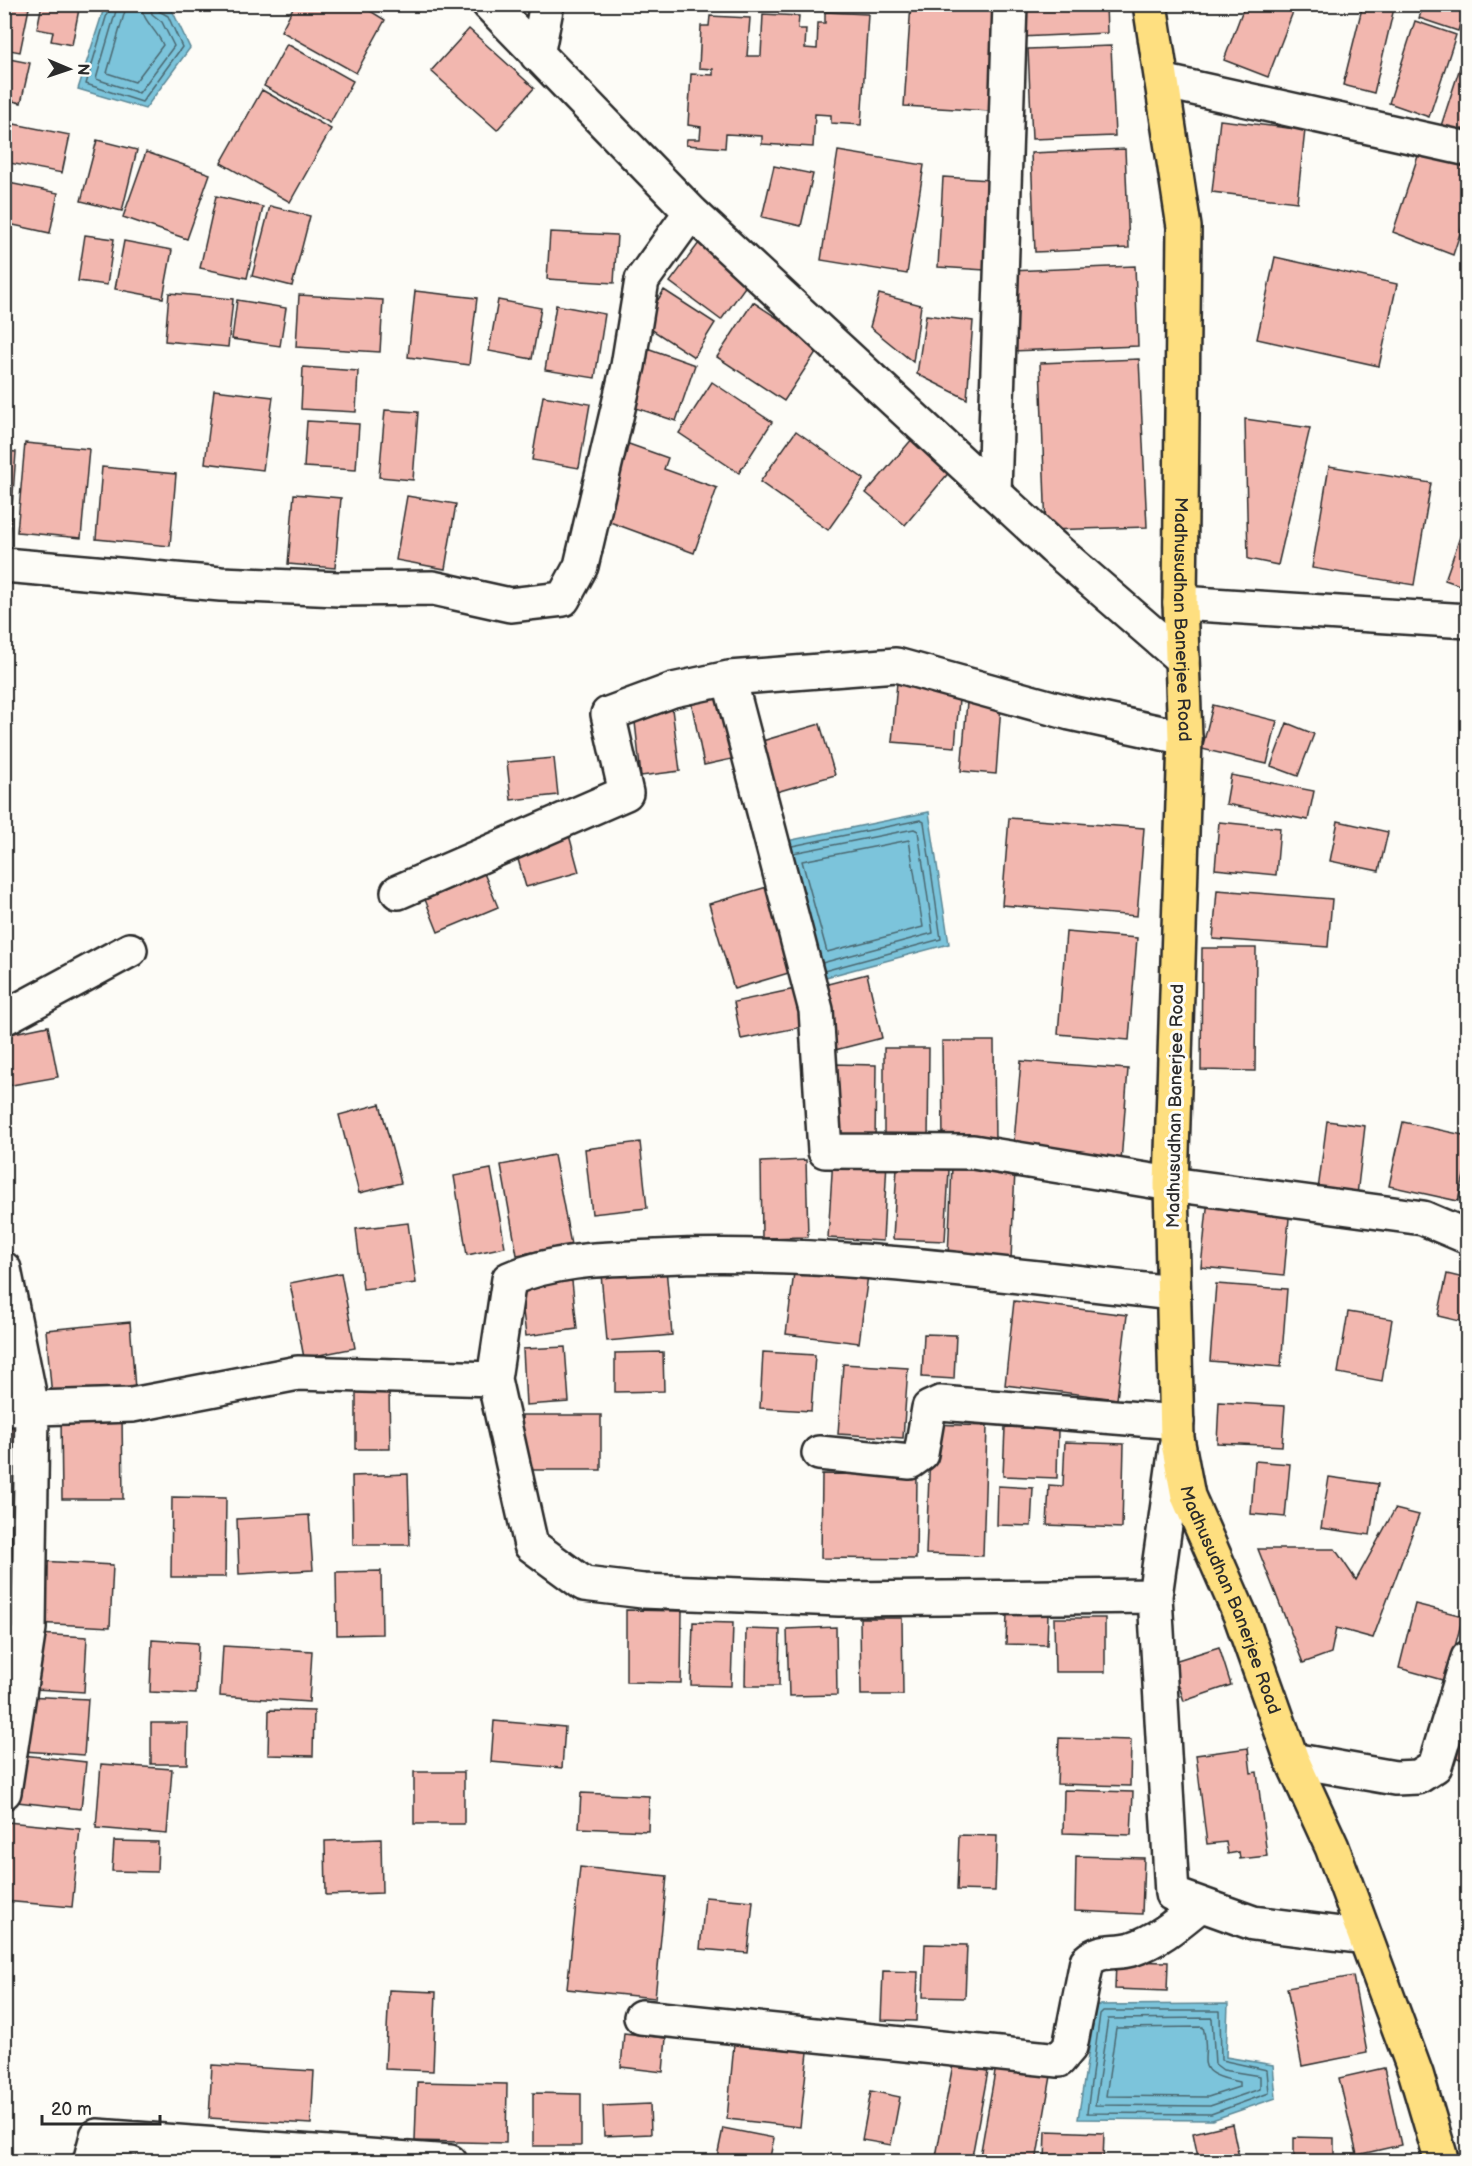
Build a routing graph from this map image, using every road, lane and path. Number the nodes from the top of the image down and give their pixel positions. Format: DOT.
graph roads {
  1 [pos="489,4"];
  2 [pos="547,4"];
  3 [pos="1010,4"];
  4 [pos="1150,4"];
  5 [pos="537,55"];
  6 [pos="1161,81"];
  7 [pos="1467,149"];
  8 [pos="691,212"];
  9 [pos="994,492"];
  10 [pos="4,566"];
  11 [pos="1179,603"];
  12 [pos="1467,621"];
  13 [pos="1182,658"];
  14 [pos="729,678"];
  15 [pos="1185,738"];
  16 [pos="398,892"];
  17 [pos="130,950"];
  18 [pos="4,1018"];
  19 [pos="1171,1184"];
  20 [pos="1467,1237"];
  21 [pos="4,1269"];
  22 [pos="1173,1293"];
  23 [pos="494,1379"];
  24 [pos="18,1408"];
  25 [pos="1177,1430"];
  26 [pos="819,1453"];
  27 [pos="1155,1596"];
  28 [pos="1467,1658"];
  29 [pos="1292,1760"];
  30 [pos="4,1792"];
  31 [pos="1200,1905"];
  32 [pos="1365,1937"];
  33 [pos="641,2017"];
  34 [pos="90,2162"];
  35 [pos="450,2162"];
  36 [pos="1442,2162"];
  1 -- 5 [label="street"];
  2 -- 5 [label="street"];
  3 -- 9 [label="street"];
  4 -- 6 [label="main road, Madhusudhan Banerjee Road"];
  5 -- 8 [label="street"];
  6 -- 7 [label="street"];
  6 -- 11 [label="main road, Madhusudhan Banerjee Road"];
  8 -- 9 [label="street"];
  8 -- 10 [label="street"];
  9 -- 13 [label="street"];
  11 -- 12 [label="street"];
  11 -- 13 [label="main road, Madhusudhan Banerjee Road"];
  13 -- 15 [label="main road, Madhusudhan Banerjee Road"];
  14 -- 15 [label="street"];
  14 -- 16 [label="street"];
  14 -- 19 [label="street"];
  15 -- 19 [label="main road, Madhusudhan Banerjee Road"];
  17 -- 18 [label="street"];
  19 -- 20 [label="street"];
  19 -- 22 [label="main road, Madhusudhan Banerjee Road"];
  21 -- 24 [label="street"];
  22 -- 23 [label="street"];
  22 -- 25 [label="main road, Madhusudhan Banerjee Road"];
  23 -- 24 [label="street"];
  23 -- 27 [label="street"];
  24 -- 30 [label="street"];
  25 -- 26 [label="street"];
  25 -- 27 [label="street"];
  25 -- 29 [label="main road, Madhusudhan Banerjee Road"];
  27 -- 31 [label="street"];
  28 -- 29 [label="street"];
  29 -- 32 [label="main road, Madhusudhan Banerjee Road"];
  31 -- 32 [label="street"];
  31 -- 33 [label="street"];
  32 -- 36 [label="main road, Madhusudhan Banerjee Road"];
  34 -- 35 [label="street"];
}
